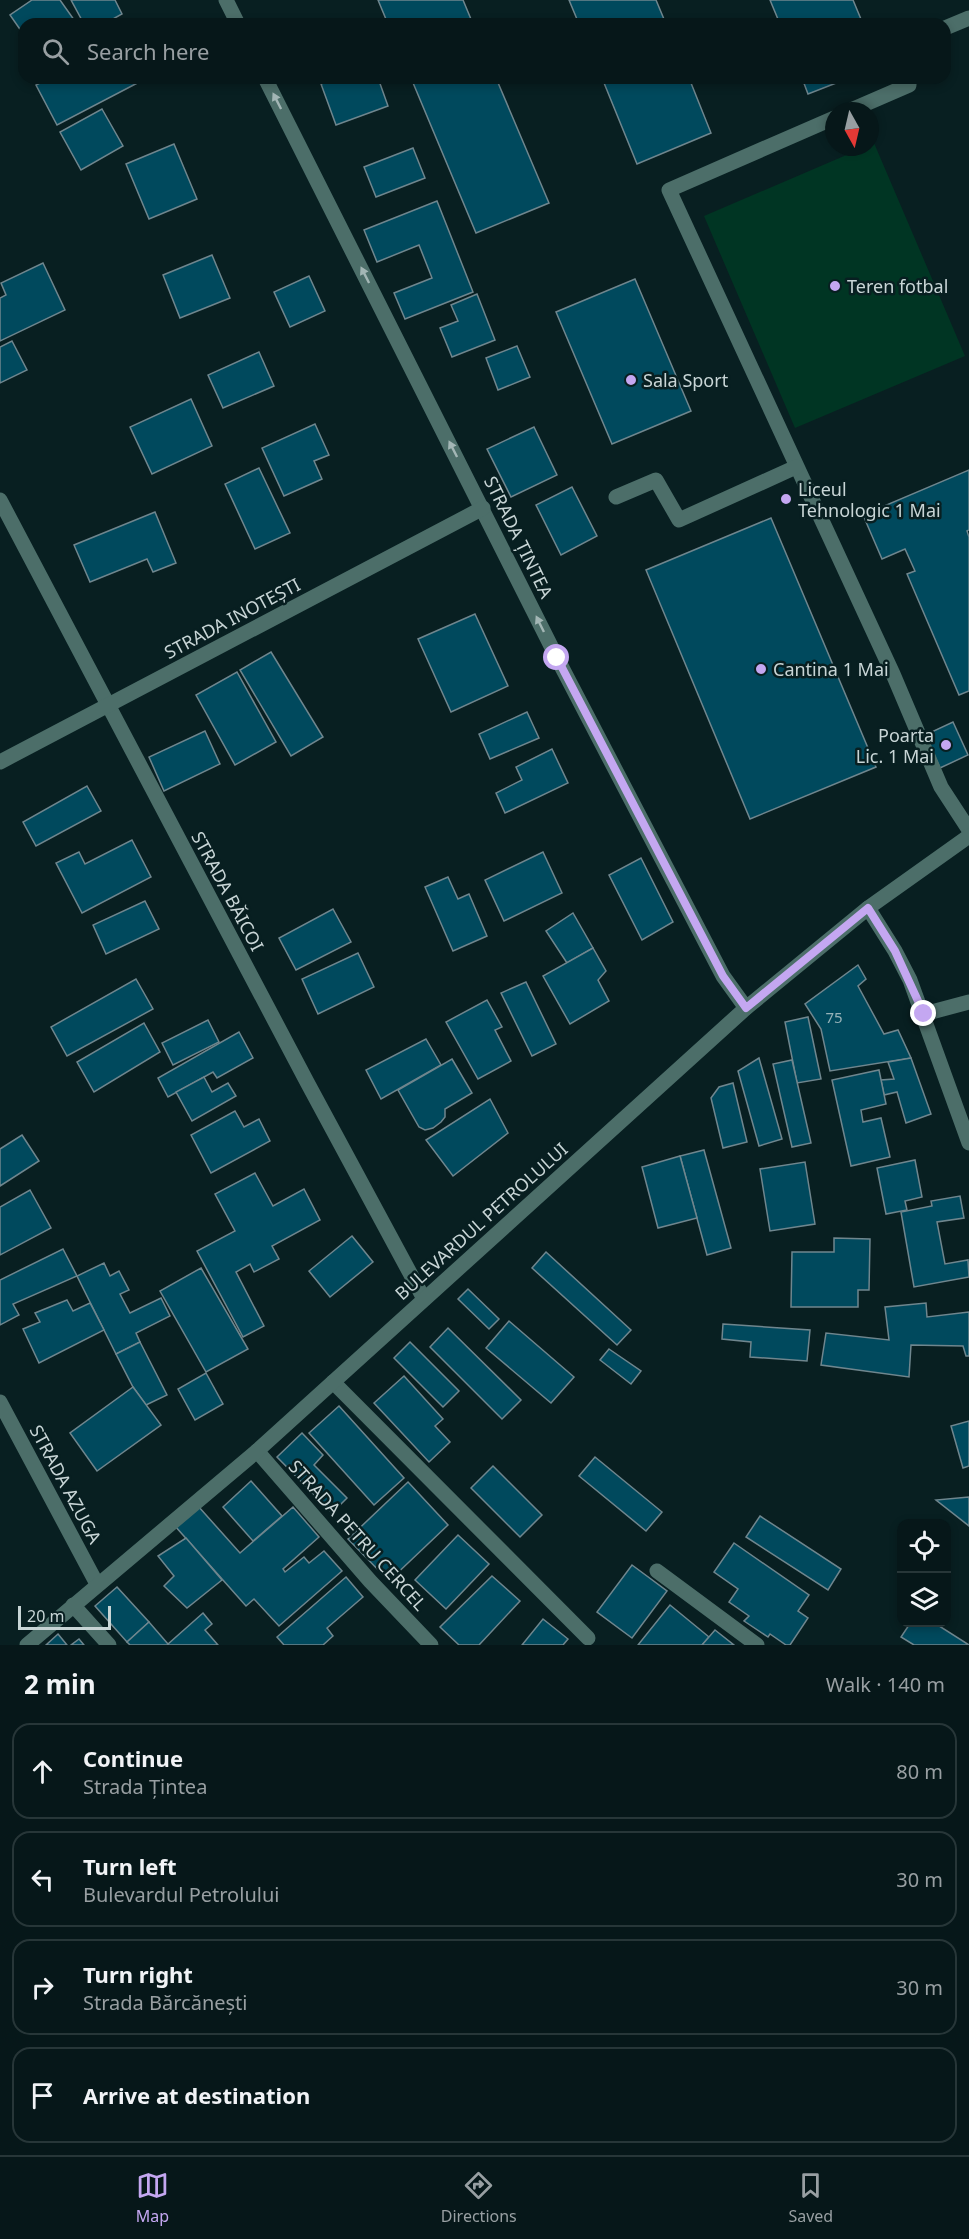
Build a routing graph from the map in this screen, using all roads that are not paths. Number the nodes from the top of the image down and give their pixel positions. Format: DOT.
graph roads {
  1 [pos="226,0"];
  2 [pos="235,18"];
  3 [pos="969,18"];
  4 [pos="951,26"];
  5 [pos="268,84"];
  6 [pos="909,84"];
  7 [pos="870,102"];
  8 [pos="825,122"];
  9 [pos="796,467"];
  10 [pos="616,497"];
  11 [pos="0,500"];
  12 [pos="483,508"];
  13 [pos="109,705"];
  14 [pos="0,762"];
  15 [pos="969,830"];
  16 [pos="969,836"];
  17 [pos="868,908"];
  18 [pos="969,1002"];
  19 [pos="746,1008"];
  20 [pos="924,1014"];
  21 [pos="969,1143"];
  22 [pos="424,1299"];
  23 [pos="333,1382"];
  24 [pos="0,1402"];
  25 [pos="257,1450"];
  26 [pos="657,1571"];
  27 [pos="97,1584"];
  28 [pos="74,1605"];
  29 [pos="588,1638"];
  30 [pos="27,1645"];
  31 [pos="109,1645"];
  32 [pos="431,1645"];
  33 [pos="757,1645"];
  1 -- 2 [label="street"];
  3 -- 4 [label="street"];
  12 -- 5 [label="street, STRADA ȚINTEA, one-way"];
  6 -- 7 [label="street"];
  8 -- 9 [label="street"];
  9 -- 10 [label="street"];
  9 -- 15 [label="street"];
  11 -- 13 [label="street, STRADA BĂICOI"];
  12 -- 13 [label="street, STRADA INOTEȘTI"];
  19 -- 12 [label="street, STRADA ȚINTEA, one-way"];
  13 -- 14 [label="street, STRADA INOTEȘTI"];
  13 -- 22 [label="street, STRADA BĂICOI"];
  16 -- 17 [label="street, BULEVARDUL PETROLULUI"];
  17 -- 19 [label="street, BULEVARDUL PETROLULUI"];
  17 -- 20 [label="street"];
  18 -- 20 [label="street"];
  19 -- 22 [label="street, BULEVARDUL PETROLULUI"];
  20 -- 21 [label="street"];
  22 -- 23 [label="street, BULEVARDUL PETROLULUI"];
  23 -- 25 [label="street, BULEVARDUL PETROLULUI"];
  23 -- 29 [label="street"];
  24 -- 27 [label="street, STRADA AZUGA"];
  25 -- 27 [label="street, BULEVARDUL PETROLULUI"];
  25 -- 32 [label="street, STRADA PETRU CERCEL"];
  26 -- 33 [label="street"];
  27 -- 28 [label="street, BULEVARDUL PETROLULUI"];
  28 -- 30 [label="street, BULEVARDUL PETROLULUI"];
  28 -- 31 [label="street"];
}
